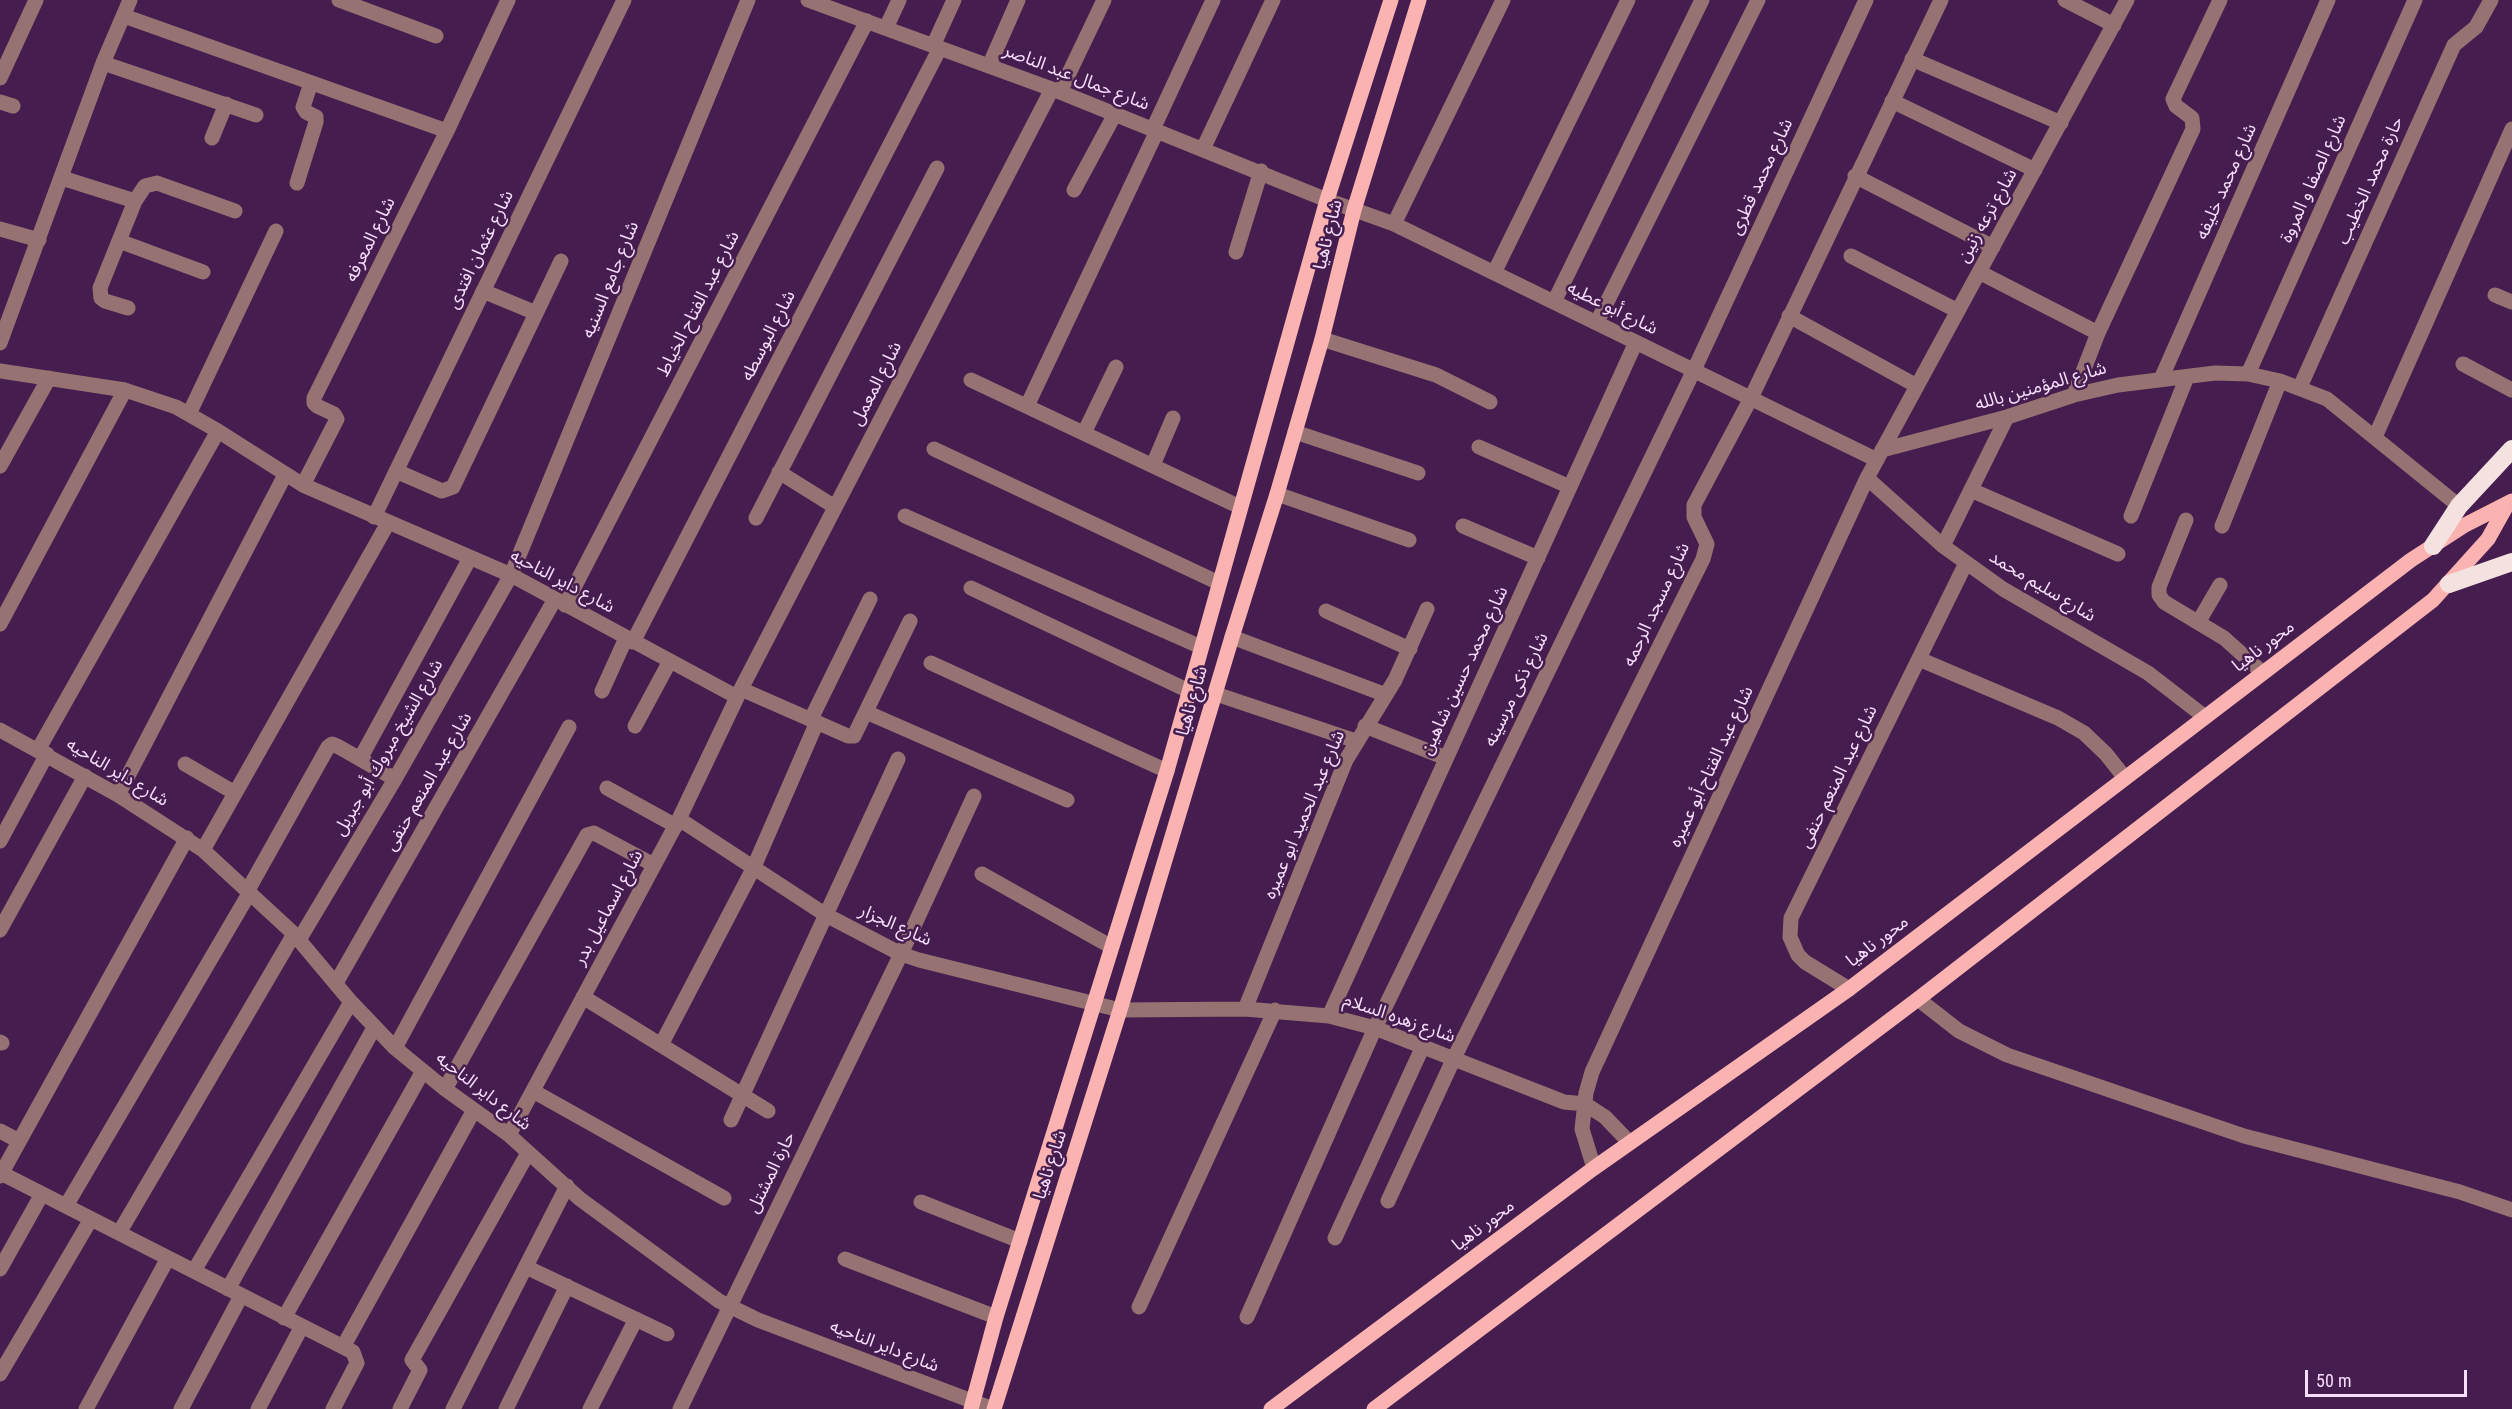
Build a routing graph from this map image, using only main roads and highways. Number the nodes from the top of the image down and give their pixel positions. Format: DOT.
graph roads {
  1 [pos="1391,0"];
  2 [pos="1419,0"];
  3 [pos="2512,449"];
  4 [pos="2510,503"];
  5 [pos="2433,546"];
  6 [pos="2512,562"];
  7 [pos="2449,584"];
  8 [pos="972,1405"];
  9 [pos="993,1409"];
  10 [pos="1271,1409"];
  11 [pos="1374,1409"];
  1 -- 8 [label="main road, شارع ناهيا"];
  2 -- 9 [label="main road, شارع ناهيا"];
  3 -- 5 [label="highway"];
  4 -- 5 [label="main road, محور ناهيا"];
  4 -- 7 [label="main road, محور ناهيا"];
  5 -- 10 [label="main road, محور ناهيا"];
  6 -- 7 [label="highway"];
  7 -- 11 [label="main road, محور ناهيا"];
}
